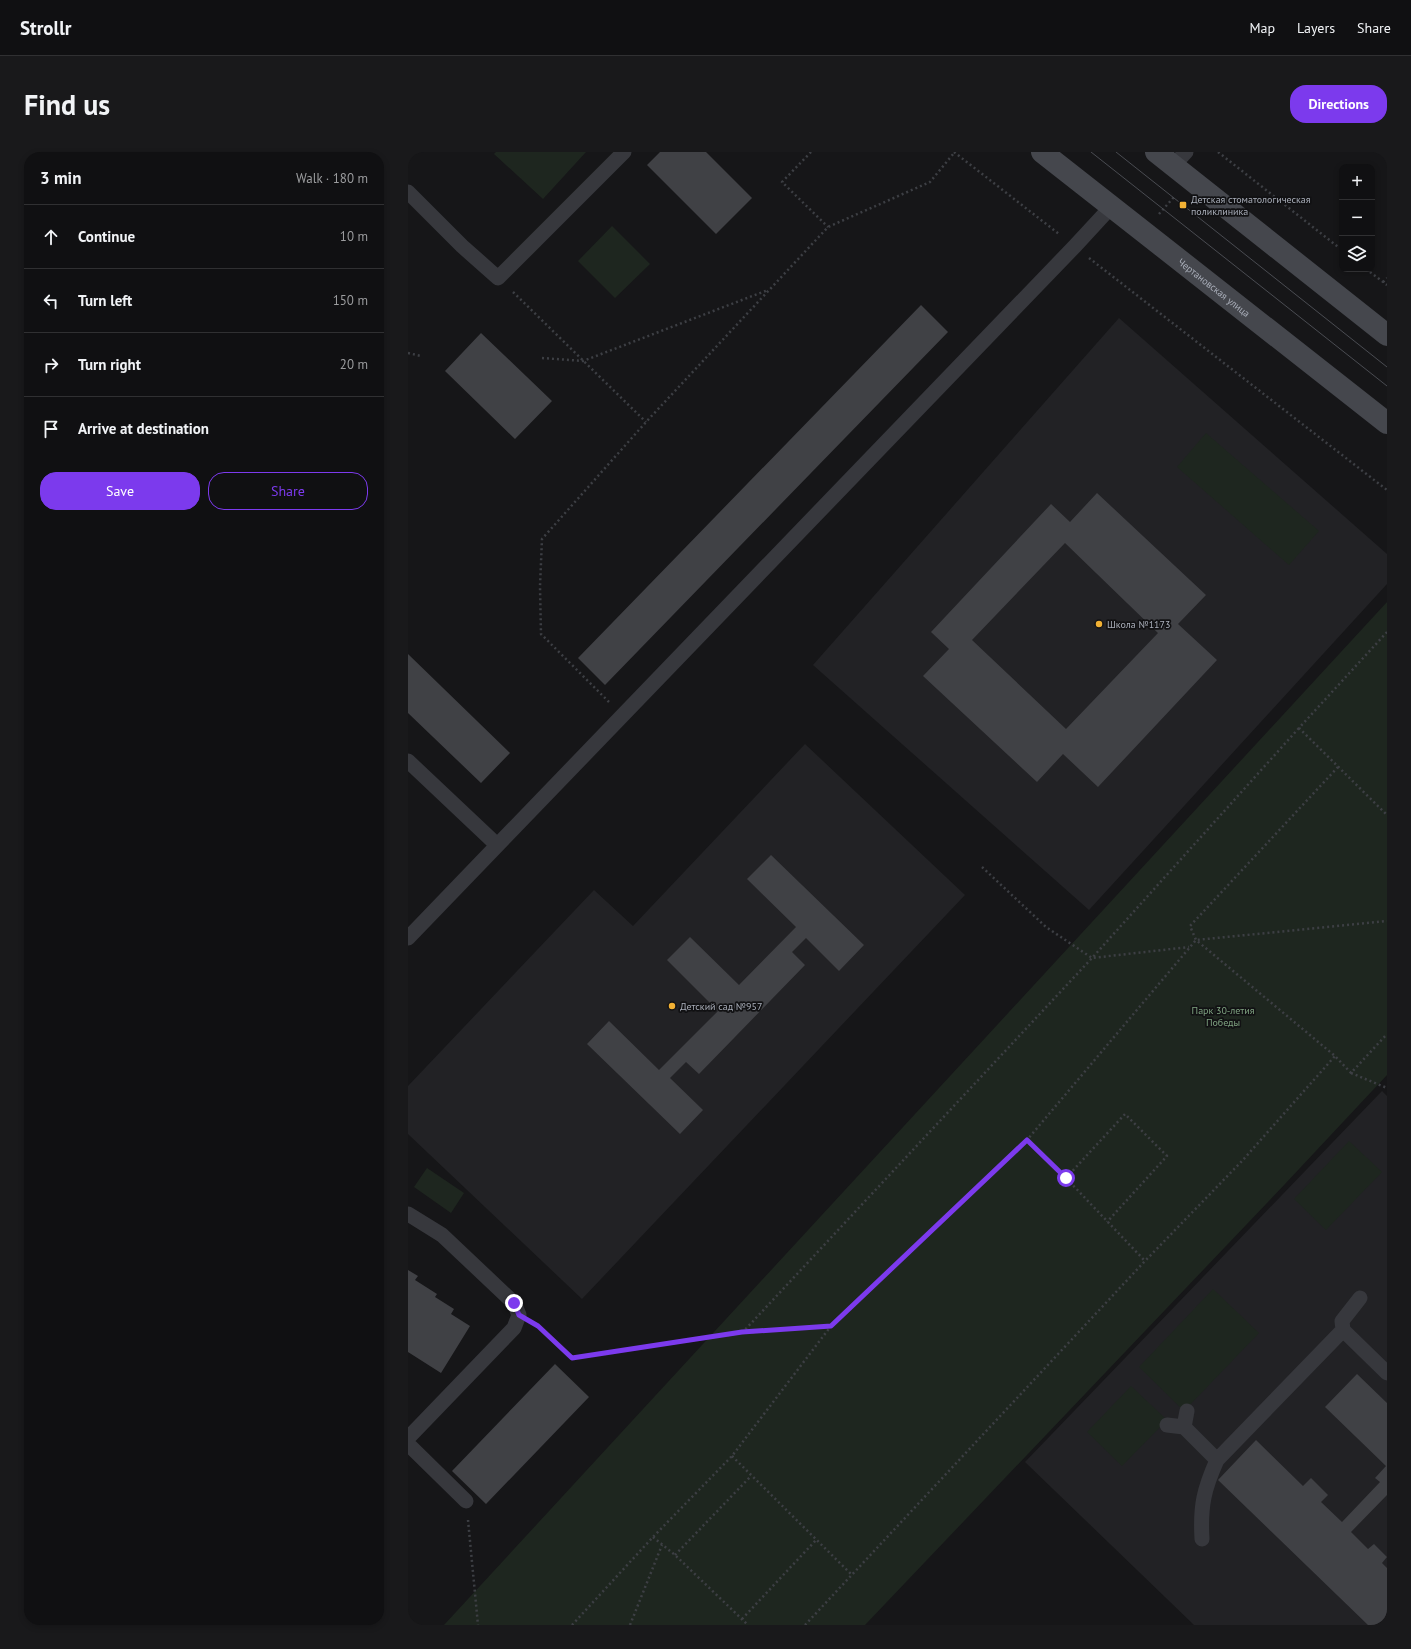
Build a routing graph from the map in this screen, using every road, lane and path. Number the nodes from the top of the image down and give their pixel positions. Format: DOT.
graph roads {
  1 [pos="624,152"];
  2 [pos="811,152"];
  3 [pos="954,152"];
  4 [pos="1042,152"];
  5 [pos="1156,152"];
  6 [pos="1218,152"];
  7 [pos="1180,159"];
  8 [pos="408,192"];
  9 [pos="1176,194"];
  10 [pos="1111,206"];
  11 [pos="1155,219"];
  12 [pos="828,227"];
  13 [pos="1075,246"];
  14 [pos="1339,248"];
  15 [pos="1370,272"];
  16 [pos="498,278"];
  17 [pos="1387,278"];
  18 [pos="1383,282"];
  19 [pos="1387,286"];
  20 [pos="770,289"];
  21 [pos="1387,335"];
  22 [pos="408,353"];
  23 [pos="421,356"];
  24 [pos="542,358"];
  25 [pos="583,361"];
  26 [pos="646,422"];
  27 [pos="1387,423"];
  28 [pos="1387,490"];
  29 [pos="1387,632"];
  30 [pos="622,716"];
  31 [pos="1299,728"];
  32 [pos="408,761"];
  33 [pos="1338,767"];
  34 [pos="1387,815"];
  35 [pos="497,845"];
  36 [pos="982,867"];
  37 [pos="1387,921"];
  38 [pos="408,938"];
  39 [pos="1196,940"];
  40 [pos="1190,947"];
  41 [pos="1092,958"];
  42 [pos="1387,1034"];
  43 [pos="1335,1056"];
  44 [pos="1351,1073"];
  45 [pos="1387,1088"];
  46 [pos="1027,1140"];
  47 [pos="1066,1178"];
  48 [pos="408,1214"];
  49 [pos="1107,1222"];
  50 [pos="1144,1261"];
  51 [pos="1360,1298"];
  52 [pos="519,1315"];
  53 [pos="831,1326"];
  54 [pos="1343,1330"];
  55 [pos="742,1332"];
  56 [pos="1387,1373"];
  57 [pos="1187,1411"];
  58 [pos="1167,1425"];
  59 [pos="1184,1427"];
  60 [pos="408,1438"];
  61 [pos="408,1444"];
  62 [pos="732,1456"];
  63 [pos="1217,1460"];
  64 [pos="751,1476"];
  65 [pos="466,1501"];
  66 [pos="653,1537"];
  67 [pos="817,1539"];
  68 [pos="1202,1539"];
  69 [pos="662,1545"];
  70 [pos="675,1556"];
  71 [pos="851,1574"];
  72 [pos="742,1619"];
  73 [pos="478,1625"];
  74 [pos="572,1625"];
  75 [pos="630,1625"];
  76 [pos="748,1625"];
  77 [pos="805,1625"];
  1 -- 16 [label="lane"];
  2 -- 12 [label="path"];
  3 -- 12 [label="path"];
  3 -- 13 [label="path"];
  4 -- 10 [label="main road, Чертановская улица"];
  5 -- 7 [label="main road"];
  6 -- 14 [label="path"];
  7 -- 21 [label="main road"];
  8 -- 16 [label="lane"];
  9 -- 11 [label="path"];
  10 -- 13 [label="lane"];
  10 -- 27 [label="main road, Чертановская улица"];
  12 -- 20 [label="path"];
  13 -- 28 [label="path"];
  13 -- 30 [label="lane"];
  15 -- 18 [label="path"];
  16 -- 25 [label="path"];
  17 -- 18 [label="path"];
  18 -- 19 [label="path"];
  20 -- 25 [label="path"];
  20 -- 26 [label="path"];
  22 -- 23 [label="path"];
  24 -- 25 [label="path"];
  25 -- 26 [label="path"];
  26 -- 30 [label="path"];
  29 -- 31 [label="path"];
  30 -- 35 [label="lane"];
  31 -- 33 [label="path"];
  31 -- 41 [label="path"];
  32 -- 35 [label="lane"];
  33 -- 34 [label="path"];
  33 -- 39 [label="path"];
  35 -- 38 [label="lane"];
  36 -- 41 [label="path"];
  37 -- 39 [label="path"];
  39 -- 40 [label="path"];
  39 -- 43 [label="path"];
  40 -- 41 [label="path"];
  40 -- 46 [label="path"];
  41 -- 55 [label="path"];
  42 -- 44 [label="path"];
  43 -- 44 [label="path"];
  43 -- 50 [label="path"];
  44 -- 45 [label="path"];
  46 -- 47 [label="path"];
  46 -- 53 [label="path"];
  47 -- 49 [label="path"];
  47 -- 49 [label="path"];
  48 -- 52 [label="lane"];
  49 -- 50 [label="path"];
  50 -- 71 [label="path"];
  51 -- 54 [label="lane"];
  52 -- 55 [label="path"];
  52 -- 60 [label="lane"];
  53 -- 55 [label="path"];
  53 -- 62 [label="path"];
  54 -- 56 [label="lane"];
  54 -- 63 [label="lane"];
  57 -- 59 [label="lane"];
  58 -- 59 [label="lane"];
  59 -- 63 [label="lane"];
  61 -- 65 [label="lane"];
  62 -- 64 [label="path"];
  62 -- 66 [label="path"];
  63 -- 68 [label="lane"];
  64 -- 67 [label="path"];
  64 -- 70 [label="path"];
  65 -- 73 [label="path"];
  66 -- 69 [label="path"];
  66 -- 74 [label="path"];
  67 -- 71 [label="path"];
  67 -- 72 [label="path"];
  69 -- 70 [label="path"];
  69 -- 75 [label="path"];
  70 -- 72 [label="path"];
  71 -- 77 [label="path"];
  72 -- 76 [label="path"];
}
